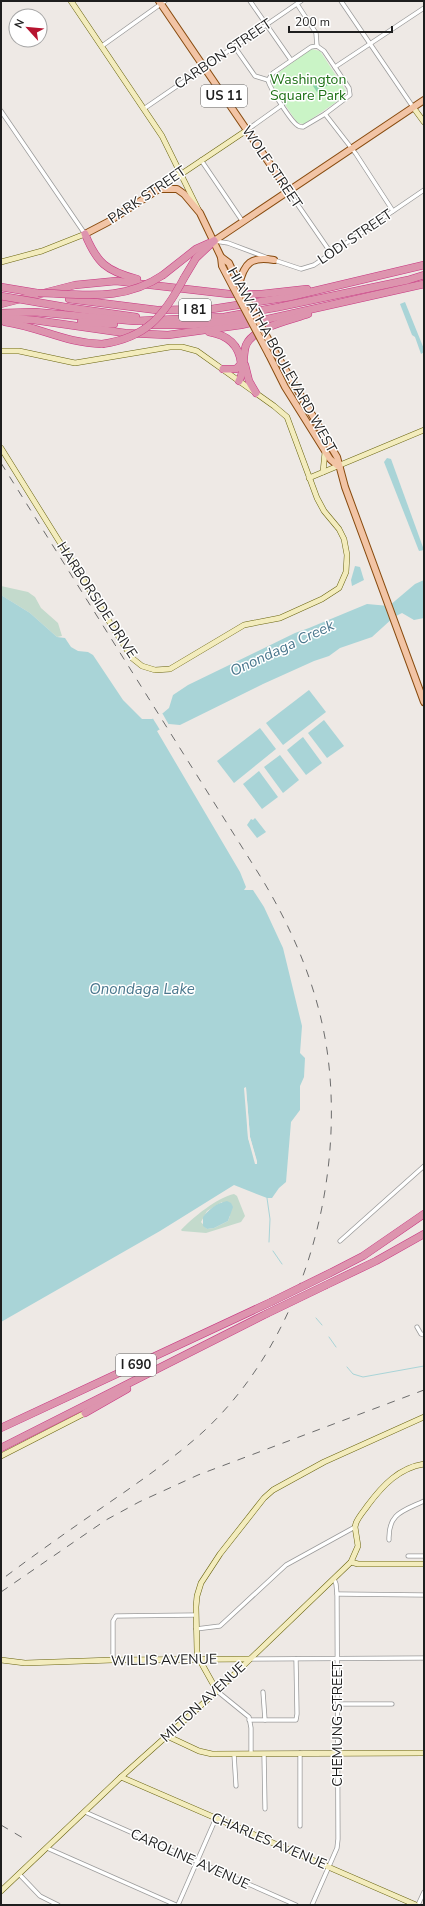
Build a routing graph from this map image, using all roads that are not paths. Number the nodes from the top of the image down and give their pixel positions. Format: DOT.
graph roads {
  1 [pos="71,1"];
  2 [pos="250,1"];
  3 [pos="301,1"];
  4 [pos="341,1"];
  5 [pos="162,2"];
  6 [pos="297,4"];
  7 [pos="424,8"];
  8 [pos="266,25"];
  9 [pos="371,45"];
  10 [pos="102,46"];
  11 [pos="234,46"];
  12 [pos="317,46"];
  13 [pos="291,60"];
  14 [pos="204,66"];
  15 [pos="335,68"];
  16 [pos="268,80"];
  17 [pos="424,100"];
  18 [pos="282,105"];
  19 [pos="413,107"];
  20 [pos="145,108"];
  21 [pos="1,111"];
  22 [pos="325,114"];
  23 [pos="424,122"];
  24 [pos="247,130"];
  25 [pos="352,149"];
  26 [pos="201,160"];
  27 [pos="181,173"];
  28 [pos="159,189"];
  29 [pos="424,190"];
  30 [pos="289,192"];
  31 [pos="393,211"];
  32 [pos="200,213"];
  33 [pos="243,222"];
  34 [pos="85,234"];
  35 [pos="214,241"];
  36 [pos="331,253"];
  37 [pos="274,260"];
  38 [pos="1,262"];
  39 [pos="424,265"];
  40 [pos="424,275"];
  41 [pos="424,284"];
  42 [pos="236,286"];
  43 [pos="1,287"];
  44 [pos="166,287"];
  45 [pos="319,289"];
  46 [pos="38,293"];
  47 [pos="1,296"];
  48 [pos="303,302"];
  49 [pos="343,302"];
  50 [pos="1,304"];
  51 [pos="1,313"];
  52 [pos="191,319"];
  53 [pos="1,320"];
  54 [pos="34,320"];
  55 [pos="199,331"];
  56 [pos="1,351"];
  57 [pos="243,362"];
  58 [pos="223,369"];
  59 [pos="238,380"];
  60 [pos="256,393"];
  61 [pos="424,430"];
  62 [pos="1,448"];
  63 [pos="325,452"];
  64 [pos="338,466"];
  65 [pos="323,472"];
  66 [pos="309,478"];
  67 [pos="422,692"];
  68 [pos="424,702"];
  69 [pos="424,1166"];
  70 [pos="424,1209"];
  71 [pos="424,1214"];
  72 [pos="422,1235"];
  73 [pos="340,1241"];
  74 [pos="388,1241"];
  75 [pos="417,1327"];
  76 [pos="424,1335"];
  77 [pos="158,1368"];
  78 [pos="85,1413"];
  79 [pos="424,1417"];
  80 [pos="1,1428"];
  81 [pos="1,1448"];
  82 [pos="1,1456"];
  83 [pos="424,1464"];
  84 [pos="424,1501"];
  85 [pos="355,1527"];
  86 [pos="389,1540"];
  87 [pos="408,1556"];
  88 [pos="424,1556"];
  89 [pos="351,1562"];
  90 [pos="424,1564"];
  91 [pos="334,1579"];
  92 [pos="337,1594"];
  93 [pos="424,1595"];
  94 [pos="196,1615"];
  95 [pos="196,1629"];
  96 [pos="424,1658"];
  97 [pos="199,1659"];
  98 [pos="250,1659"];
  99 [pos="296,1659"];
  100 [pos="337,1659"];
  101 [pos="1,1660"];
  102 [pos="113,1660"];
  103 [pos="217,1691"];
  104 [pos="263,1692"];
  105 [pos="338,1704"];
  106 [pos="392,1704"];
  107 [pos="249,1720"];
  108 [pos="264,1720"];
  109 [pos="167,1736"];
  110 [pos="424,1752"];
  111 [pos="300,1753"];
  112 [pos="338,1753"];
  113 [pos="234,1754"];
  114 [pos="251,1754"];
  115 [pos="264,1754"];
  116 [pos="121,1777"];
  117 [pos="236,1786"];
  118 [pos="265,1809"];
  119 [pos="85,1812"];
  120 [pos="216,1818"];
  121 [pos="300,1826"];
  122 [pos="47,1848"];
  123 [pos="197,1862"];
  124 [pos="328,1867"];
  125 [pos="18,1874"];
  126 [pos="1,1891"];
  127 [pos="424,1892"];
  128 [pos="51,1904"];
  129 [pos="58,1905"];
  130 [pos="177,1905"];
  131 [pos="296,1905"];
  132 [pos="312,1905"];
  133 [pos="417,1905"];
  1 -- 10 [label="street"];
  2 -- 8 [label="street"];
  3 -- 6 [label="street, CARBON STREET"];
  4 -- 9 [label="street"];
  5 -- 10 [label="street"];
  5 -- 14 [label="main road, WOLF STREET / US 11"];
  6 -- 8 [label="street, CARBON STREET"];
  6 -- 12 [label="street"];
  7 -- 9 [label="street"];
  8 -- 11 [label="street, CARBON STREET"];
  8 -- 13 [label="street"];
  9 -- 15 [label="street"];
  9 -- 19 [label="street"];
  10 -- 20 [label="street"];
  11 -- 14 [label="street, CARBON STREET"];
  11 -- 16 [label="street"];
  12 -- 13 [label="street"];
  12 -- 15 [label="street"];
  13 -- 16 [label="street"];
  14 -- 20 [label="street, CARBON STREET"];
  14 -- 24 [label="main road, WOLF STREET / US 11"];
  15 -- 22 [label="street"];
  16 -- 18 [label="street"];
  17 -- 19 [label="main road"];
  18 -- 22 [label="street"];
  18 -- 24 [label="street, PARK STREET"];
  19 -- 23 [label="street"];
  19 -- 25 [label="main road"];
  20 -- 27 [label="street"];
  21 -- 34 [label="street"];
  22 -- 25 [label="street"];
  24 -- 26 [label="street, PARK STREET"];
  24 -- 30 [label="main road, WOLF STREET / US 11"];
  25 -- 30 [label="main road"];
  25 -- 31 [label="street"];
  26 -- 27 [label="street, PARK STREET"];
  26 -- 33 [label="street"];
  27 -- 28 [label="street, PARK STREET"];
  27 -- 32 [label="street"];
  28 -- 32 [label="main road, HIAWATHA BOULEVARD WEST"];
  28 -- 34 [label="main road, PARK STREET"];
  29 -- 31 [label="street, LODI STREET"];
  30 -- 33 [label="main road"];
  30 -- 36 [label="street, WOLF STREET"];
  31 -- 36 [label="street, LODI STREET"];
  32 -- 35 [label="main road, HIAWATHA BOULEVARD WEST"];
  33 -- 35 [label="main road"];
  34 -- 38 [label="street, PARK STREET"];
  34 -- 44 [label="highway"];
  35 -- 37 [label="street, LODI STREET"];
  35 -- 42 [label="main road, HIAWATHA BOULEVARD WEST"];
  35 -- 46 [label="highway, bridge"];
  35 -- 53 [label="highway, bridge"];
  36 -- 37 [label="street, LODI STREET"];
  37 -- 42 [label="main road"];
  39 -- 45 [label="highway, I 81"];
  40 -- 48 [label="highway, I 81"];
  41 -- 49 [label="highway"];
  42 -- 63 [label="main road, HIAWATHA BOULEVARD WEST, bridge"];
  42 -- 64 [label="main road, HIAWATHA BOULEVARD WEST, bridge"];
  43 -- 46 [label="highway, I 81"];
  44 -- 45 [label="highway"];
  44 -- 50 [label="highway"];
  45 -- 46 [label="highway, I 81, bridge"];
  47 -- 52 [label="highway, I 81, bridge"];
  48 -- 52 [label="highway, I 81"];
  48 -- 54 [label="highway"];
  49 -- 55 [label="highway"];
  49 -- 57 [label="highway"];
  51 -- 52 [label="highway"];
  53 -- 54 [label="highway"];
  54 -- 55 [label="highway"];
  55 -- 57 [label="highway"];
  56 -- 58 [label="street, HARBORSIDE DRIVE"];
  57 -- 58 [label="highway"];
  57 -- 59 [label="highway"];
  57 -- 60 [label="highway"];
  58 -- 59 [label="street, HARBORSIDE DRIVE"];
  59 -- 60 [label="street, HARBORSIDE DRIVE"];
  60 -- 66 [label="street, HARBORSIDE DRIVE"];
  61 -- 64 [label="street"];
  62 -- 66 [label="street, HARBORSIDE DRIVE"];
  63 -- 64 [label="main road, HIAWATHA BOULEVARD WEST"];
  63 -- 65 [label="street"];
  64 -- 65 [label="street"];
  64 -- 67 [label="main road, HIAWATHA BOULEVARD WEST"];
  65 -- 66 [label="street"];
  67 -- 68 [label="main road, HIAWATHA BOULEVARD WEST"];
  69 -- 73 [label="street"];
  70 -- 74 [label="highway"];
  71 -- 74 [label="highway, I 690"];
  72 -- 77 [label="highway, I 690, bridge"];
  74 -- 80 [label="highway, I 690, bridge"];
  75 -- 76 [label="street"];
  77 -- 78 [label="highway"];
  77 -- 81 [label="highway, I 690"];
  78 -- 82 [label="street"];
  79 -- 94 [label="street"];
  83 -- 85 [label="street"];
  84 -- 86 [label="street"];
  85 -- 89 [label="street"];
  85 -- 95 [label="street"];
  87 -- 88 [label="street"];
  89 -- 90 [label="street"];
  89 -- 91 [label="street, MILTON AVENUE"];
  91 -- 92 [label="street, CHEMUNG STREET"];
  91 -- 98 [label="street, MILTON AVENUE"];
  92 -- 93 [label="street"];
  92 -- 100 [label="street, CHEMUNG STREET"];
  94 -- 95 [label="street"];
  94 -- 102 [label="street"];
  95 -- 97 [label="street"];
  96 -- 100 [label="street, WILLIS AVENUE"];
  97 -- 98 [label="street, WILLIS AVENUE"];
  97 -- 102 [label="street, WILLIS AVENUE"];
  97 -- 103 [label="street"];
  98 -- 99 [label="street, WILLIS AVENUE"];
  98 -- 103 [label="street, MILTON AVENUE"];
  99 -- 100 [label="street, WILLIS AVENUE"];
  99 -- 108 [label="street"];
  100 -- 105 [label="street, CHEMUNG STREET"];
  101 -- 102 [label="street, WILLIS AVENUE"];
  103 -- 107 [label="street"];
  103 -- 109 [label="street, MILTON AVENUE"];
  104 -- 108 [label="street"];
  105 -- 106 [label="street"];
  105 -- 112 [label="street, CHEMUNG STREET"];
  107 -- 108 [label="street"];
  107 -- 114 [label="street"];
  109 -- 113 [label="street"];
  109 -- 116 [label="street, MILTON AVENUE"];
  110 -- 112 [label="street"];
  111 -- 112 [label="street"];
  111 -- 115 [label="street"];
  111 -- 121 [label="street"];
  112 -- 124 [label="street, CHEMUNG STREET"];
  113 -- 114 [label="street"];
  113 -- 117 [label="street"];
  114 -- 115 [label="street"];
  115 -- 118 [label="street"];
  116 -- 119 [label="street, MILTON AVENUE"];
  116 -- 120 [label="street, CHARLES AVENUE"];
  119 -- 122 [label="street, MILTON AVENUE"];
  119 -- 123 [label="street, CAROLINE AVENUE"];
  120 -- 123 [label="street"];
  120 -- 124 [label="street, CHARLES AVENUE"];
  122 -- 125 [label="street, MILTON AVENUE"];
  122 -- 130 [label="street"];
  123 -- 130 [label="street"];
  123 -- 131 [label="street, CAROLINE AVENUE"];
  124 -- 132 [label="street, CHEMUNG STREET"];
  124 -- 133 [label="street, CHARLES AVENUE"];
  125 -- 126 [label="street, MILTON AVENUE"];
  125 -- 128 [label="street"];
  127 -- 133 [label="street"];
  128 -- 129 [label="street"];
}
